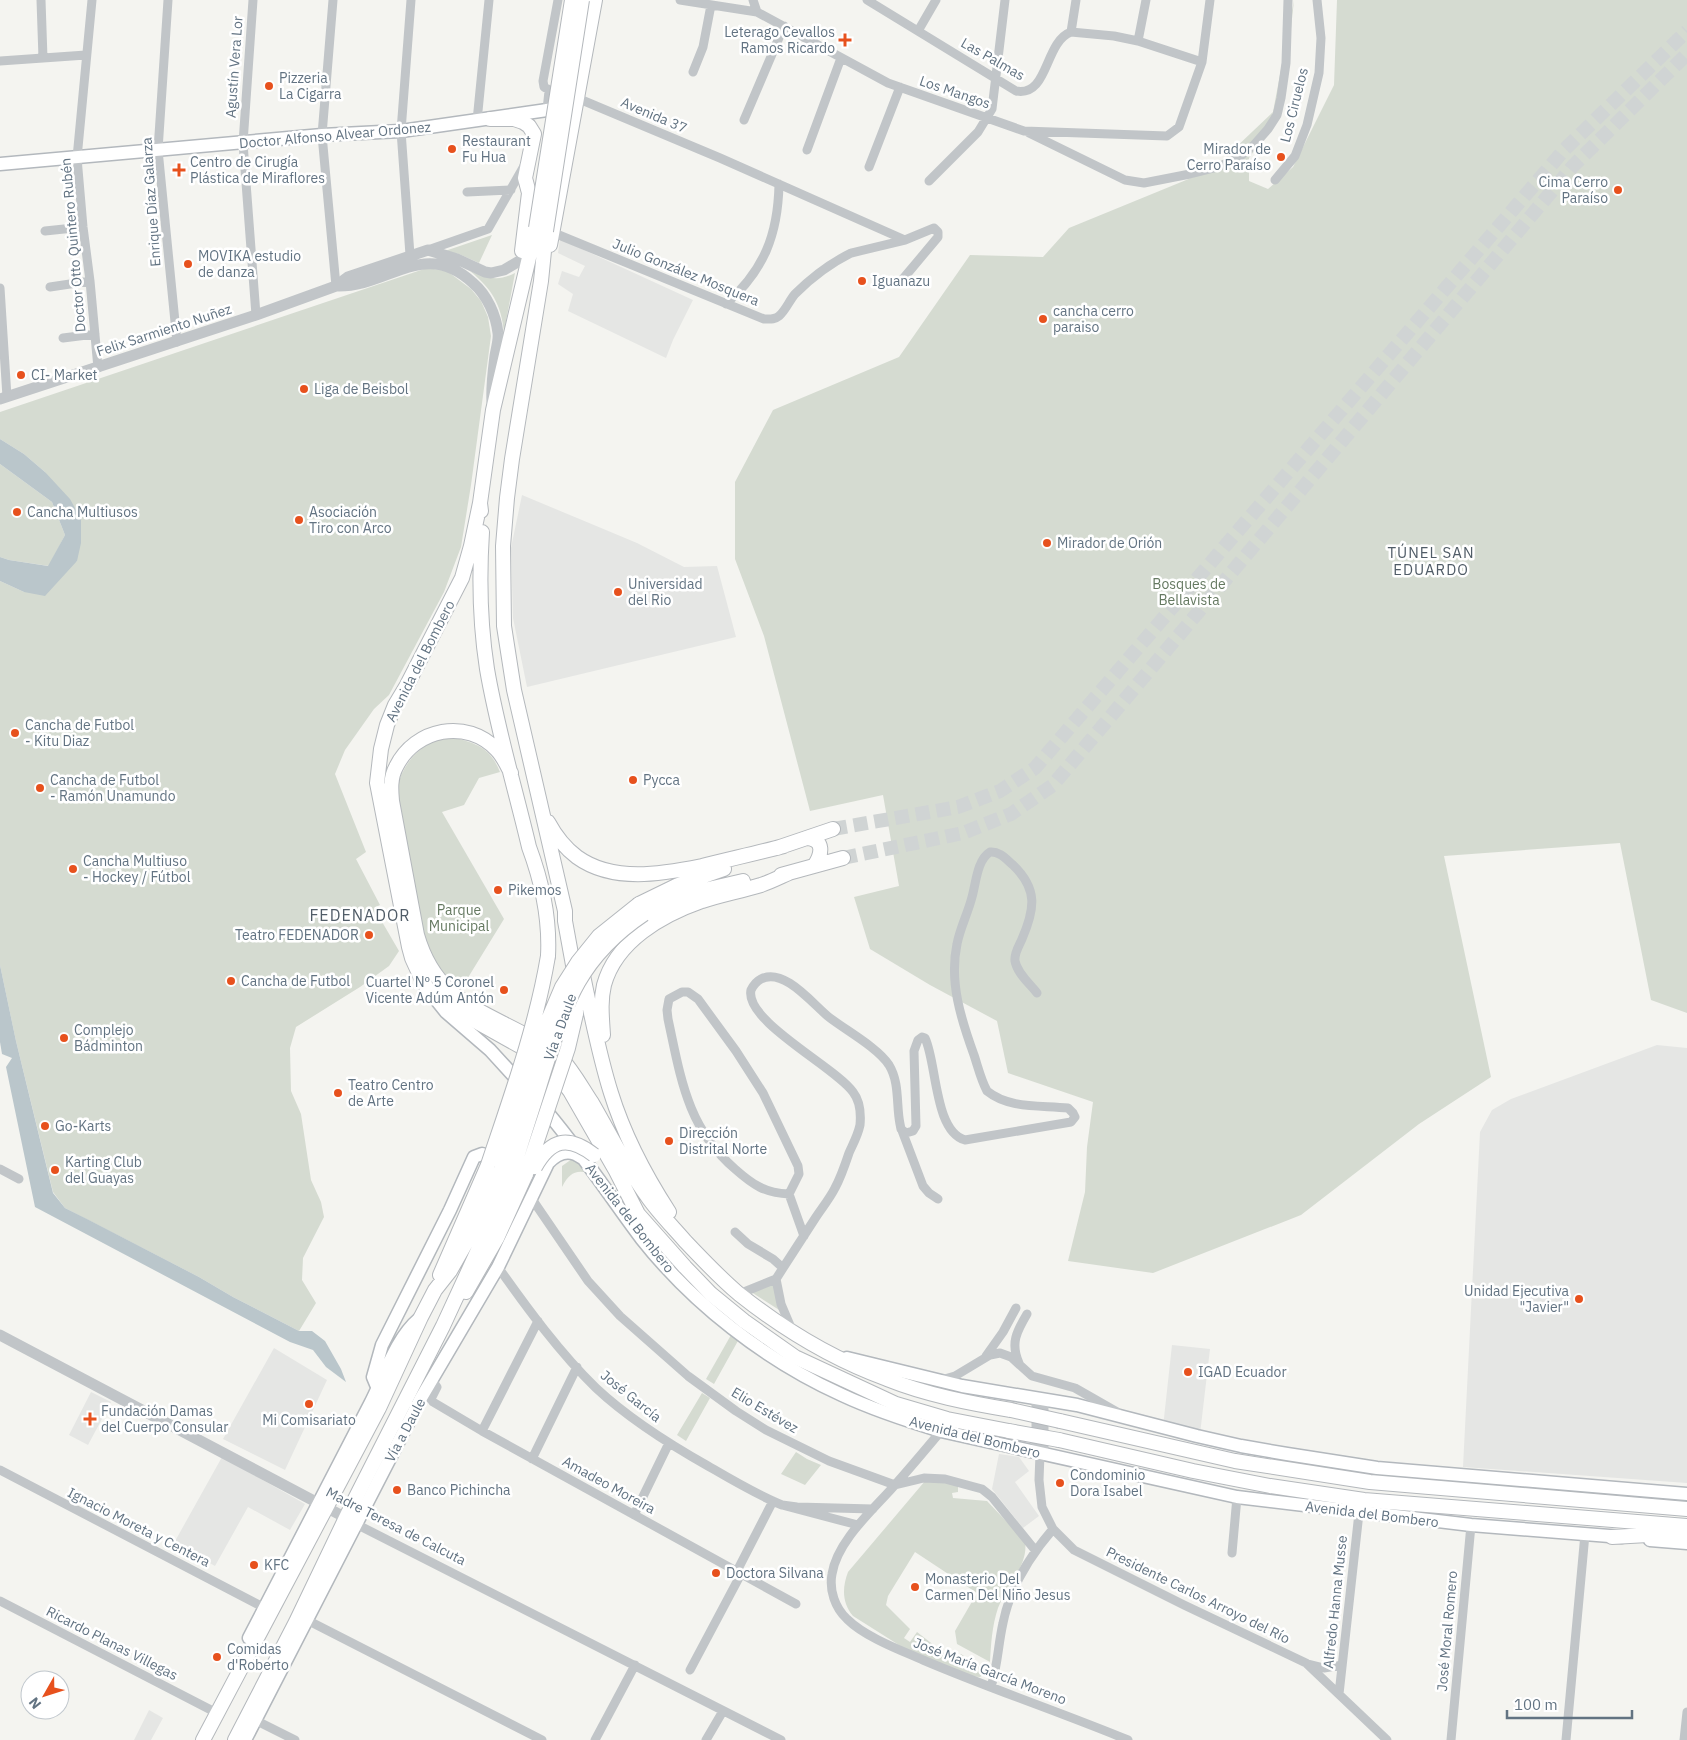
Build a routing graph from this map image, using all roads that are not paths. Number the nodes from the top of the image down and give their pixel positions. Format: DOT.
graph roads {
  1 [pos="41,0"];
  2 [pos="92,0"];
  3 [pos="168,0"];
  4 [pos="253,0"];
  5 [pos="333,0"];
  6 [pos="411,0"];
  7 [pos="489,0"];
  8 [pos="558,0"];
  9 [pos="572,0"];
  10 [pos="577,0"];
  11 [pos="582,0"];
  12 [pos="595,0"];
  13 [pos="680,0"];
  14 [pos="753,0"];
  15 [pos="936,0"];
  16 [pos="1005,0"];
  17 [pos="1076,0"];
  18 [pos="1146,0"];
  19 [pos="1210,0"];
  20 [pos="1288,0"];
  21 [pos="1317,0"];
  22 [pos="869,1"];
  23 [pos="711,5"];
  24 [pos="757,12"];
  25 [pos="784,26"];
  26 [pos="918,31"];
  27 [pos="1071,32"];
  28 [pos="589,34"];
  29 [pos="1138,41"];
  30 [pos="86,55"];
  31 [pos="43,58"];
  32 [pos="841,58"];
  33 [pos="0,61"];
  34 [pos="1202,62"];
  35 [pos="693,72"];
  36 [pos="996,79"];
  37 [pos="900,87"];
  38 [pos="577,98"];
  39 [pos="554,102"];
  40 [pos="988,118"];
  41 [pos="483,120"];
  42 [pos="744,120"];
  43 [pos="401,131"];
  44 [pos="1024,131"];
  45 [pos="322,135"];
  46 [pos="570,142"];
  47 [pos="242,143"];
  48 [pos="158,150"];
  49 [pos="807,150"];
  50 [pos="530,155"];
  51 [pos="77,158"];
  52 [pos="0,164"];
  53 [pos="869,167"];
  54 [pos="1275,180"];
  55 [pos="929,181"];
  56 [pos="779,184"];
  57 [pos="511,190"];
  58 [pos="467,192"];
  59 [pos="529,193"];
  60 [pos="83,227"];
  61 [pos="45,231"];
  62 [pos="545,231"];
  63 [pos="905,240"];
  64 [pos="428,250"];
  65 [pos="410,255"];
  66 [pos="521,260"];
  67 [pos="902,280"];
  68 [pos="90,281"];
  69 [pos="336,286"];
  70 [pos="50,287"];
  71 [pos="0,288"];
  72 [pos="726,304"];
  73 [pos="256,315"];
  74 [pos="512,329"];
  75 [pos="95,334"];
  76 [pos="63,338"];
  77 [pos="177,342"];
  78 [pos="98,368"];
  79 [pos="4,398"];
  80 [pos="492,410"];
  81 [pos="480,503"];
  82 [pos="511,773"];
  83 [pos="543,814"];
  84 [pos="833,829"];
  85 [pos="807,838"];
  86 [pos="784,846"];
  87 [pos="843,858"];
  88 [pos="814,866"];
  89 [pos="789,873"];
  90 [pos="642,909"];
  91 [pos="565,910"];
  92 [pos="1037,993"];
  93 [pos="431,994"];
  94 [pos="605,1070"];
  95 [pos="901,1128"];
  96 [pos="590,1158"];
  97 [pos="0,1169"];
  98 [pos="512,1170"];
  99 [pos="19,1179"];
  100 [pos="535,1194"];
  101 [pos="789,1194"];
  102 [pos="938,1200"];
  103 [pos="638,1214"];
  104 [pos="735,1232"];
  105 [pos="804,1236"];
  106 [pos="693,1249"];
  107 [pos="498,1267"];
  108 [pos="783,1268"];
  109 [pos="776,1279"];
  110 [pos="740,1294"];
  111 [pos="1016,1308"];
  112 [pos="1027,1314"];
  113 [pos="420,1317"];
  114 [pos="538,1321"];
  115 [pos="443,1326"];
  116 [pos="792,1330"];
  117 [pos="0,1335"];
  118 [pos="835,1356"];
  119 [pos="984,1358"];
  120 [pos="577,1367"];
  121 [pos="1022,1367"];
  122 [pos="432,1380"];
  123 [pos="938,1380"];
  124 [pos="378,1389"];
  125 [pos="1040,1399"];
  126 [pos="1129,1418"];
  127 [pos="482,1431"];
  128 [pos="941,1431"];
  129 [pos="669,1443"];
  130 [pos="1040,1454"];
  131 [pos="532,1458"];
  132 [pos="0,1470"];
  133 [pos="895,1485"];
  134 [pos="1687,1494"];
  135 [pos="1237,1497"];
  136 [pos="772,1501"];
  137 [pos="782,1505"];
  138 [pos="322,1506"];
  139 [pos="873,1509"];
  140 [pos="1687,1509"];
  141 [pos="1359,1513"];
  142 [pos="634,1515"];
  143 [pos="353,1520"];
  144 [pos="858,1525"];
  145 [pos="1471,1525"];
  146 [pos="1687,1526"];
  147 [pos="1053,1529"];
  148 [pos="1687,1533"];
  149 [pos="1585,1534"];
  150 [pos="1612,1537"];
  151 [pos="1687,1543"];
  152 [pos="1035,1550"];
  153 [pos="1232,1553"];
  154 [pos="739,1572"];
  155 [pos="0,1601"];
  156 [pos="796,1604"];
  157 [pos="265,1608"];
  158 [pos="307,1620"];
  159 [pos="243,1657"];
  160 [pos="1306,1663"];
  161 [pos="1342,1664"];
  162 [pos="635,1665"];
  163 [pos="690,1670"];
  164 [pos="991,1687"];
  165 [pos="1339,1694"];
  166 [pos="211,1710"];
  167 [pos="723,1711"];
  168 [pos="1687,1712"];
  169 [pos="256,1720"];
  170 [pos="196,1740"];
  171 [pos="203,1740"];
  172 [pos="235,1740"];
  173 [pos="245,1740"];
  174 [pos="295,1740"];
  175 [pos="542,1740"];
  176 [pos="595,1740"];
  177 [pos="706,1740"];
  178 [pos="781,1740"];
  179 [pos="1128,1740"];
  180 [pos="1387,1740"];
  181 [pos="1451,1740"];
  182 [pos="1566,1740"];
  183 [pos="1684,1740"];
  1 -- 31 [label="street"];
  2 -- 30 [label="street, Doctor Otto Quintero Rubén"];
  3 -- 48 [label="street, Enrique Díaz Galarza"];
  4 -- 47 [label="street, Agustín Vera Lor"];
  5 -- 45 [label="street"];
  6 -- 43 [label="street"];
  7 -- 41 [label="street"];
  8 -- 39 [label="street"];
  9 -- 62 [label="main road, bridge"];
  10 -- 39 [label="main road"];
  11 -- 28 [label="main road"];
  11 -- 62 [label="main road, bridge"];
  12 -- 28 [label="main road"];
  13 -- 23 [label="street, Los Mangos"];
  14 -- 24 [label="street"];
  15 -- 26 [label="street"];
  16 -- 36 [label="street"];
  17 -- 27 [label="street"];
  18 -- 29 [label="street"];
  19 -- 34 [label="street"];
  20 -- 44 [label="street"];
  21 -- 54 [label="street, Los Ciruelos"];
  22 -- 26 [label="street, Las Palmas"];
  23 -- 24 [label="street, Los Mangos"];
  23 -- 35 [label="street"];
  24 -- 25 [label="street, Los Mangos"];
  25 -- 32 [label="street, Los Mangos"];
  25 -- 42 [label="street"];
  26 -- 36 [label="street, Las Palmas"];
  27 -- 29 [label="street"];
  27 -- 36 [label="street, Las Palmas"];
  28 -- 38 [label="main road"];
  29 -- 34 [label="street"];
  30 -- 31 [label="street"];
  30 -- 51 [label="street, Doctor Otto Quintero Rubén"];
  31 -- 33 [label="street"];
  32 -- 37 [label="street, Los Mangos"];
  32 -- 49 [label="street"];
  34 -- 44 [label="street, Los Mangos"];
  36 -- 40 [label="street"];
  37 -- 40 [label="street, Los Mangos"];
  37 -- 53 [label="street"];
  38 -- 39 [label="main road, Doctor Alfonso Alvear Ordonez"];
  38 -- 46 [label="main road"];
  38 -- 56 [label="street, Avenida 37"];
  39 -- 41 [label="main road, Doctor Alfonso Alvear Ordonez"];
  40 -- 44 [label="street, Los Mangos"];
  40 -- 55 [label="street"];
  41 -- 43 [label="main road, Doctor Alfonso Alvear Ordonez"];
  41 -- 50 [label="main road"];
  43 -- 45 [label="main road, Doctor Alfonso Alvear Ordonez"];
  43 -- 65 [label="street"];
  45 -- 47 [label="main road, Doctor Alfonso Alvear Ordonez"];
  45 -- 69 [label="street"];
  46 -- 59 [label="main road"];
  46 -- 62 [label="main road"];
  47 -- 48 [label="main road, Doctor Alfonso Alvear Ordonez"];
  47 -- 73 [label="street, Agustín Vera Lor"];
  48 -- 51 [label="main road, Doctor Alfonso Alvear Ordonez"];
  48 -- 77 [label="street, Enrique Díaz Galarza"];
  50 -- 57 [label="street"];
  50 -- 59 [label="main road"];
  51 -- 52 [label="main road, Doctor Alfonso Alvear Ordonez"];
  51 -- 60 [label="street, Doctor Otto Quintero Rubén"];
  56 -- 63 [label="street, Avenida 37"];
  56 -- 72 [label="street"];
  57 -- 58 [label="street"];
  57 -- 64 [label="street"];
  59 -- 66 [label="main road"];
  60 -- 61 [label="street"];
  60 -- 68 [label="street, Doctor Otto Quintero Rubén"];
  62 -- 72 [label="street, Julio González Mosquera"];
  62 -- 74 [label="main road"];
  62 -- 83 [label="main road"];
  63 -- 67 [label="street"];
  63 -- 72 [label="street, Julio González Mosquera"];
  64 -- 65 [label="street, Felix Sarmiento Nuñez"];
  64 -- 66 [label="street"];
  65 -- 69 [label="street, Felix Sarmiento Nuñez"];
  66 -- 74 [label="main road"];
  68 -- 70 [label="street"];
  68 -- 75 [label="street, Doctor Otto Quintero Rubén"];
  69 -- 73 [label="street, Felix Sarmiento Nuñez"];
  69 -- 80 [label="street, Felix Sarmiento Nuñez"];
  71 -- 79 [label="street"];
  73 -- 77 [label="street, Felix Sarmiento Nuñez"];
  74 -- 80 [label="main road"];
  75 -- 76 [label="street"];
  75 -- 78 [label="street, Doctor Otto Quintero Rubén"];
  77 -- 78 [label="street, Felix Sarmiento Nuñez"];
  78 -- 79 [label="street, Felix Sarmiento Nuñez"];
  80 -- 81 [label="main road"];
  81 -- 82 [label="main road, Vía a Daule"];
  81 -- 93 [label="main road, Avenida del Bombero"];
  82 -- 98 [label="main road, Vía a Daule, bridge"];
  82 -- 106 [label="main road"];
  83 -- 86 [label="main road"];
  83 -- 91 [label="main road"];
  84 -- 85 [label="main road, Vía a Daule"];
  85 -- 86 [label="main road, Vía a Daule"];
  85 -- 88 [label="main road"];
  86 -- 90 [label="main road, Vía a Daule"];
  87 -- 88 [label="main road, Vía a Daule"];
  88 -- 89 [label="main road, Vía a Daule"];
  89 -- 90 [label="main road, Vía a Daule"];
  89 -- 94 [label="main road"];
  90 -- 98 [label="main road, Vía a Daule, bridge"];
  91 -- 94 [label="main road"];
  91 -- 98 [label="main road, Vía a Daule, bridge"];
  92 -- 95 [label="street"];
  93 -- 96 [label="main road, Avenida del Bombero"];
  93 -- 103 [label="main road, Avenida del Bombero"];
  94 -- 106 [label="main road"];
  95 -- 102 [label="street"];
  95 -- 105 [label="street"];
  96 -- 98 [label="main road, bridge"];
  96 -- 100 [label="main road, Vía a Daule"];
  96 -- 103 [label="main road"];
  96 -- 128 [label="main road, Avenida del Bombero"];
  97 -- 99 [label="street"];
  98 -- 113 [label="main road, Vía a Daule"];
  98 -- 115 [label="main road, Vía a Daule"];
  98 -- 115 [label="main road, Vía a Daule"];
  100 -- 107 [label="main road, Vía a Daule"];
  100 -- 124 [label="main road"];
  100 -- 133 [label="street, Elio Estévez"];
  101 -- 101 [label="street"];
  101 -- 105 [label="street"];
  103 -- 146 [label="main road, Avenida del Bombero, bridge"];
  104 -- 108 [label="street"];
  105 -- 108 [label="street"];
  106 -- 110 [label="main road"];
  107 -- 114 [label="street, José García"];
  107 -- 122 [label="main road, Vía a Daule"];
  108 -- 109 [label="street"];
  109 -- 110 [label="street"];
  109 -- 116 [label="street"];
  110 -- 116 [label="main road"];
  111 -- 119 [label="street"];
  112 -- 121 [label="street"];
  113 -- 124 [label="main road, Vía a Daule"];
  113 -- 138 [label="main road, Vía a Daule"];
  114 -- 120 [label="street, José García"];
  114 -- 127 [label="street"];
  115 -- 143 [label="main road, Vía a Daule"];
  116 -- 118 [label="main road"];
  117 -- 138 [label="street, Madre Teresa de Calcuta"];
  118 -- 123 [label="main road"];
  118 -- 140 [label="main road, bridge"];
  119 -- 121 [label="street"];
  119 -- 123 [label="street"];
  120 -- 129 [label="street, José García"];
  120 -- 131 [label="street"];
  121 -- 126 [label="street"];
  122 -- 127 [label="street, Amadeo Moreira"];
  122 -- 143 [label="main road, Vía a Daule"];
  123 -- 125 [label="main road"];
  124 -- 138 [label="main road, Vía a Daule"];
  125 -- 126 [label="main road"];
  125 -- 130 [label="street, Presidente Carlos Arroyo del Río"];
  126 -- 134 [label="main road"];
  127 -- 131 [label="street, Amadeo Moreira"];
  128 -- 130 [label="main road, Avenida del Bombero"];
  128 -- 133 [label="street"];
  129 -- 136 [label="street, José García"];
  129 -- 142 [label="street"];
  130 -- 135 [label="main road, Avenida del Bombero"];
  130 -- 147 [label="street, Presidente Carlos Arroyo del Río"];
  131 -- 142 [label="street, Amadeo Moreira"];
  132 -- 157 [label="street, Ignacio Moreta y Centera"];
  133 -- 139 [label="street"];
  133 -- 152 [label="street"];
  135 -- 141 [label="main road, Avenida del Bombero"];
  135 -- 153 [label="street"];
  136 -- 137 [label="street, José García"];
  136 -- 154 [label="street"];
  137 -- 139 [label="street, José García"];
  137 -- 144 [label="street, José García"];
  138 -- 143 [label="street, Madre Teresa de Calcuta"];
  138 -- 157 [label="main road, Vía a Daule"];
  138 -- 159 [label="main road, Vía a Daule"];
  139 -- 144 [label="street"];
  141 -- 145 [label="main road, Avenida del Bombero"];
  141 -- 161 [label="street, Alfredo Hanna Musse"];
  142 -- 154 [label="street, Amadeo Moreira"];
  143 -- 158 [label="main road, Vía a Daule"];
  143 -- 162 [label="street, Madre Teresa de Calcuta"];
  143 -- 172 [label="main road, Vía a Daule"];
  144 -- 164 [label="street, José María García Moreno"];
  145 -- 149 [label="main road, Avenida del Bombero"];
  145 -- 181 [label="street, José Moral Romero"];
  147 -- 152 [label="street"];
  147 -- 160 [label="street, Presidente Carlos Arroyo del Río"];
  148 -- 150 [label="main road"];
  149 -- 150 [label="main road, Avenida del Bombero"];
  149 -- 182 [label="street"];
  150 -- 151 [label="main road, Avenida del Bombero"];
  152 -- 164 [label="street"];
  154 -- 156 [label="street, Amadeo Moreira"];
  154 -- 163 [label="street"];
  155 -- 166 [label="street, Ricardo Planas Villegas"];
  157 -- 159 [label="main road, Vía a Daule"];
  158 -- 169 [label="main road, Vía a Daule"];
  158 -- 175 [label="street"];
  159 -- 166 [label="main road, Vía a Daule"];
  159 -- 171 [label="main road, Vía a Daule"];
  160 -- 161 [label="street"];
  160 -- 165 [label="street, Presidente Carlos Arroyo del Río"];
  161 -- 165 [label="street, Alfredo Hanna Musse"];
  162 -- 167 [label="street, Madre Teresa de Calcuta"];
  162 -- 176 [label="street"];
  164 -- 179 [label="street, José María García Moreno"];
  165 -- 180 [label="street, Presidente Carlos Arroyo del Río"];
  166 -- 170 [label="main road, Vía a Daule"];
  167 -- 177 [label="street"];
  167 -- 178 [label="street, Madre Teresa de Calcuta"];
  168 -- 183 [label="street"];
  169 -- 173 [label="main road, Vía a Daule"];
  169 -- 174 [label="street"];
}
